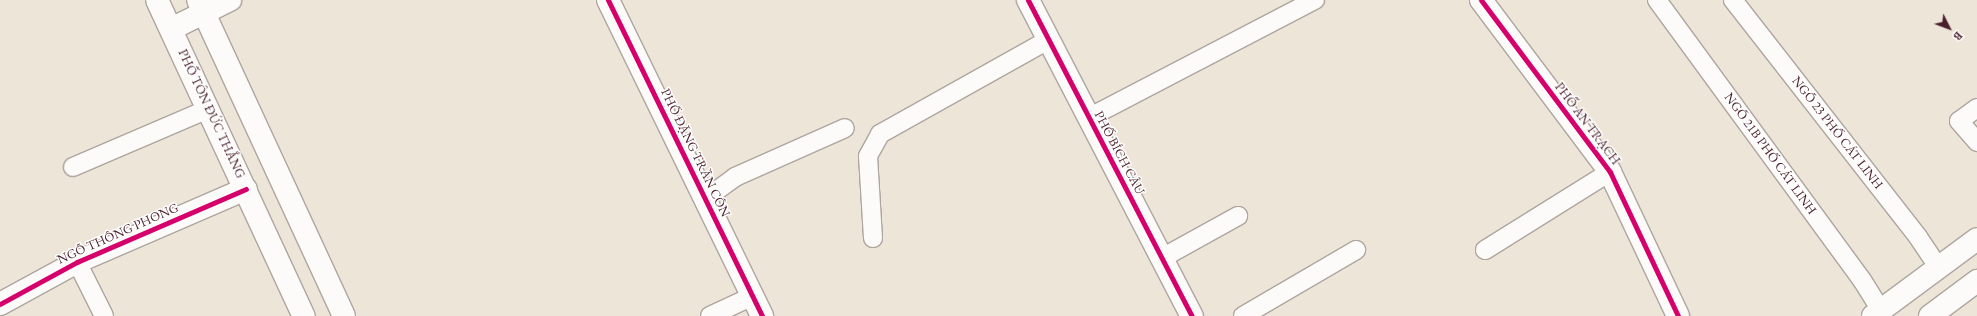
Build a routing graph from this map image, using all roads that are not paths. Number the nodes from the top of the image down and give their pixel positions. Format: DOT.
graph roads {
  1 [pos="157,0"];
  2 [pos="230,0"];
  3 [pos="608,0"];
  4 [pos="1028,0"];
  5 [pos="1315,0"];
  6 [pos="1481,0"];
  7 [pos="1657,0"];
  8 [pos="1733,0"];
  9 [pos="201,6"];
  10 [pos="171,30"];
  11 [pos="1048,40"];
  12 [pos="1977,108"];
  13 [pos="208,109"];
  14 [pos="1088,118"];
  15 [pos="845,128"];
  16 [pos="1977,142"];
  17 [pos="73,167"];
  18 [pos="1610,172"];
  19 [pos="246,189"];
  20 [pos="705,199"];
  21 [pos="1238,216"];
  22 [pos="873,238"];
  23 [pos="1977,239"];
  24 [pos="1356,250"];
  25 [pos="1485,250"];
  26 [pos="1162,258"];
  27 [pos="77,262"];
  28 [pos="1939,268"];
  29 [pos="1977,281"];
  30 [pos="753,296"];
  31 [pos="0,304"];
  32 [pos="1877,313"];
  33 [pos="104,316"];
  34 [pos="304,316"];
  35 [pos="344,316"];
  36 [pos="710,316"];
  37 [pos="762,316"];
  38 [pos="1192,316"];
  39 [pos="1243,316"];
  40 [pos="1678,316"];
  41 [pos="1930,316"];
  1 -- 10 [label="street, PHỐ TÔN ĐỨC THẮNG"];
  2 -- 9 [label="street"];
  3 -- 20 [label="street, PHỐ ĐẶNG TRẦN CÔN"];
  4 -- 11 [label="street, PHỐ BÍCH CÂU"];
  5 -- 14 [label="lane"];
  6 -- 18 [label="street, PHỐ AN TRẠCH"];
  7 -- 32 [label="lane, NGÕ 21B PHỐ CÁT LINH"];
  8 -- 28 [label="lane, NGÕ 23 PHỐ CÁT LINH"];
  9 -- 10 [label="street"];
  9 -- 35 [label="street"];
  10 -- 13 [label="street, PHỐ TÔN ĐỨC THẮNG"];
  11 -- 14 [label="street, PHỐ BÍCH CÂU"];
  11 -- 22 [label="lane"];
  12 -- 16 [label="lane"];
  13 -- 17 [label="lane"];
  13 -- 19 [label="street, PHỐ TÔN ĐỨC THẮNG"];
  14 -- 26 [label="street, PHỐ BÍCH CÂU"];
  15 -- 20 [label="lane"];
  18 -- 25 [label="lane"];
  18 -- 40 [label="street, PHỐ AN TRẠCH"];
  19 -- 27 [label="street, NGÕ THÔNG PHONG"];
  19 -- 34 [label="street, PHỐ TÔN ĐỨC THẮNG"];
  20 -- 30 [label="street, PHỐ ĐẶNG TRẦN CÔN"];
  21 -- 26 [label="lane"];
  23 -- 28 [label="street"];
  24 -- 39 [label="lane"];
  26 -- 38 [label="street, PHỐ BÍCH CÂU"];
  27 -- 31 [label="street, NGÕ THÔNG PHONG"];
  27 -- 33 [label="lane"];
  28 -- 32 [label="street"];
  29 -- 41 [label="street"];
  30 -- 36 [label="lane"];
  30 -- 37 [label="street, PHỐ ĐẶNG TRẦN CÔN"];
}
